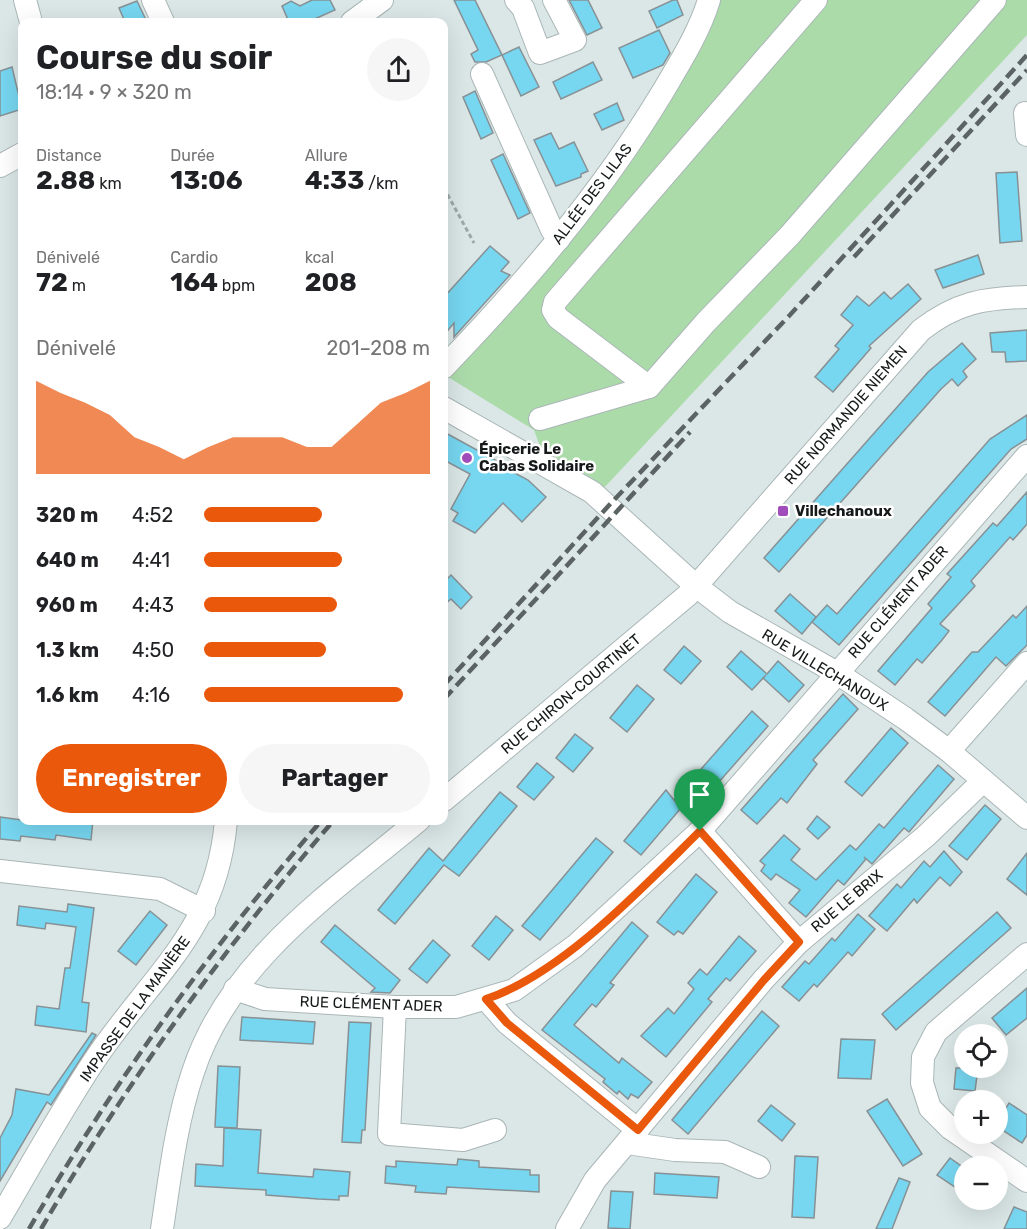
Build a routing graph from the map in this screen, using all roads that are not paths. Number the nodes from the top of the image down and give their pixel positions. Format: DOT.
graph roads {
  1 [pos="25,0"];
  2 [pos="153,0"];
  3 [pos="554,0"];
  4 [pos="709,0"];
  5 [pos="816,0"];
  6 [pos="995,0"];
  7 [pos="527,3"];
  8 [pos="30,18"];
  9 [pos="162,18"];
  10 [pos="482,74"];
  11 [pos="18,156"];
  12 [pos="0,166"];
  13 [pos="559,239"];
  14 [pos="1027,297"];
  15 [pos="448,363"];
  16 [pos="649,387"];
  17 [pos="448,410"];
  18 [pos="540,418"];
  19 [pos="1027,456"];
  20 [pos="696,586"];
  21 [pos="1025,670"];
  22 [pos="837,673"];
  23 [pos="949,751"];
  24 [pos="983,781"];
  25 [pos="448,797"];
  26 [pos="1027,818"];
  27 [pos="226,825"];
  28 [pos="413,825"];
  29 [pos="700,831"];
  30 [pos="0,871"];
  31 [pos="204,911"];
  32 [pos="799,942"];
  33 [pos="1027,954"];
  34 [pos="234,989"];
  35 [pos="486,999"];
  36 [pos="395,1007"];
  37 [pos="495,1130"];
  38 [pos="632,1136"];
  39 [pos="759,1167"];
  40 [pos="1027,1181"];
  41 [pos="0,1218"];
  42 [pos="162,1229"];
  43 [pos="567,1229"];
  1 -- 8 [label="street"];
  2 -- 9 [label="street"];
  3 -- 7 [label="street"];
  4 -- 13 [label="street, ALLÉE DES LILAS"];
  5 -- 16 [label="street"];
  6 -- 16 [label="street"];
  10 -- 13 [label="street"];
  11 -- 12 [label="street"];
  13 -- 15 [label="street, ALLÉE DES LILAS"];
  14 -- 20 [label="street, RUE NORMANDIE NIEMEN"];
  16 -- 18 [label="street"];
  17 -- 20 [label="street, RUE VILLECHANOUX"];
  19 -- 22 [label="street, RUE CLÉMENT ADER"];
  20 -- 22 [label="street, RUE VILLECHANOUX"];
  20 -- 25 [label="street, RUE CHIRON-COURTINET"];
  21 -- 23 [label="street"];
  22 -- 23 [label="street, RUE VILLECHANOUX"];
  22 -- 29 [label="street, RUE CLÉMENT ADER"];
  23 -- 24 [label="street, RUE VILLECHANOUX"];
  24 -- 26 [label="street, RUE VILLECHANOUX"];
  24 -- 32 [label="street, RUE LE BRIX"];
  27 -- 31 [label="street, IMPASSE DE LA MANIÈRE"];
  28 -- 34 [label="street"];
  29 -- 32 [label="street"];
  29 -- 35 [label="street, RUE CLÉMENT ADER"];
  30 -- 31 [label="street"];
  31 -- 41 [label="street, IMPASSE DE LA MANIÈRE"];
  32 -- 38 [label="street, RUE LE BRIX"];
  33 -- 40 [label="street"];
  34 -- 36 [label="street, RUE CLÉMENT ADER"];
  34 -- 42 [label="street"];
  35 -- 36 [label="street, RUE CLÉMENT ADER"];
  35 -- 38 [label="street"];
  36 -- 37 [label="street"];
  38 -- 39 [label="street"];
  38 -- 43 [label="street, RUE LE BRIX"];
}
